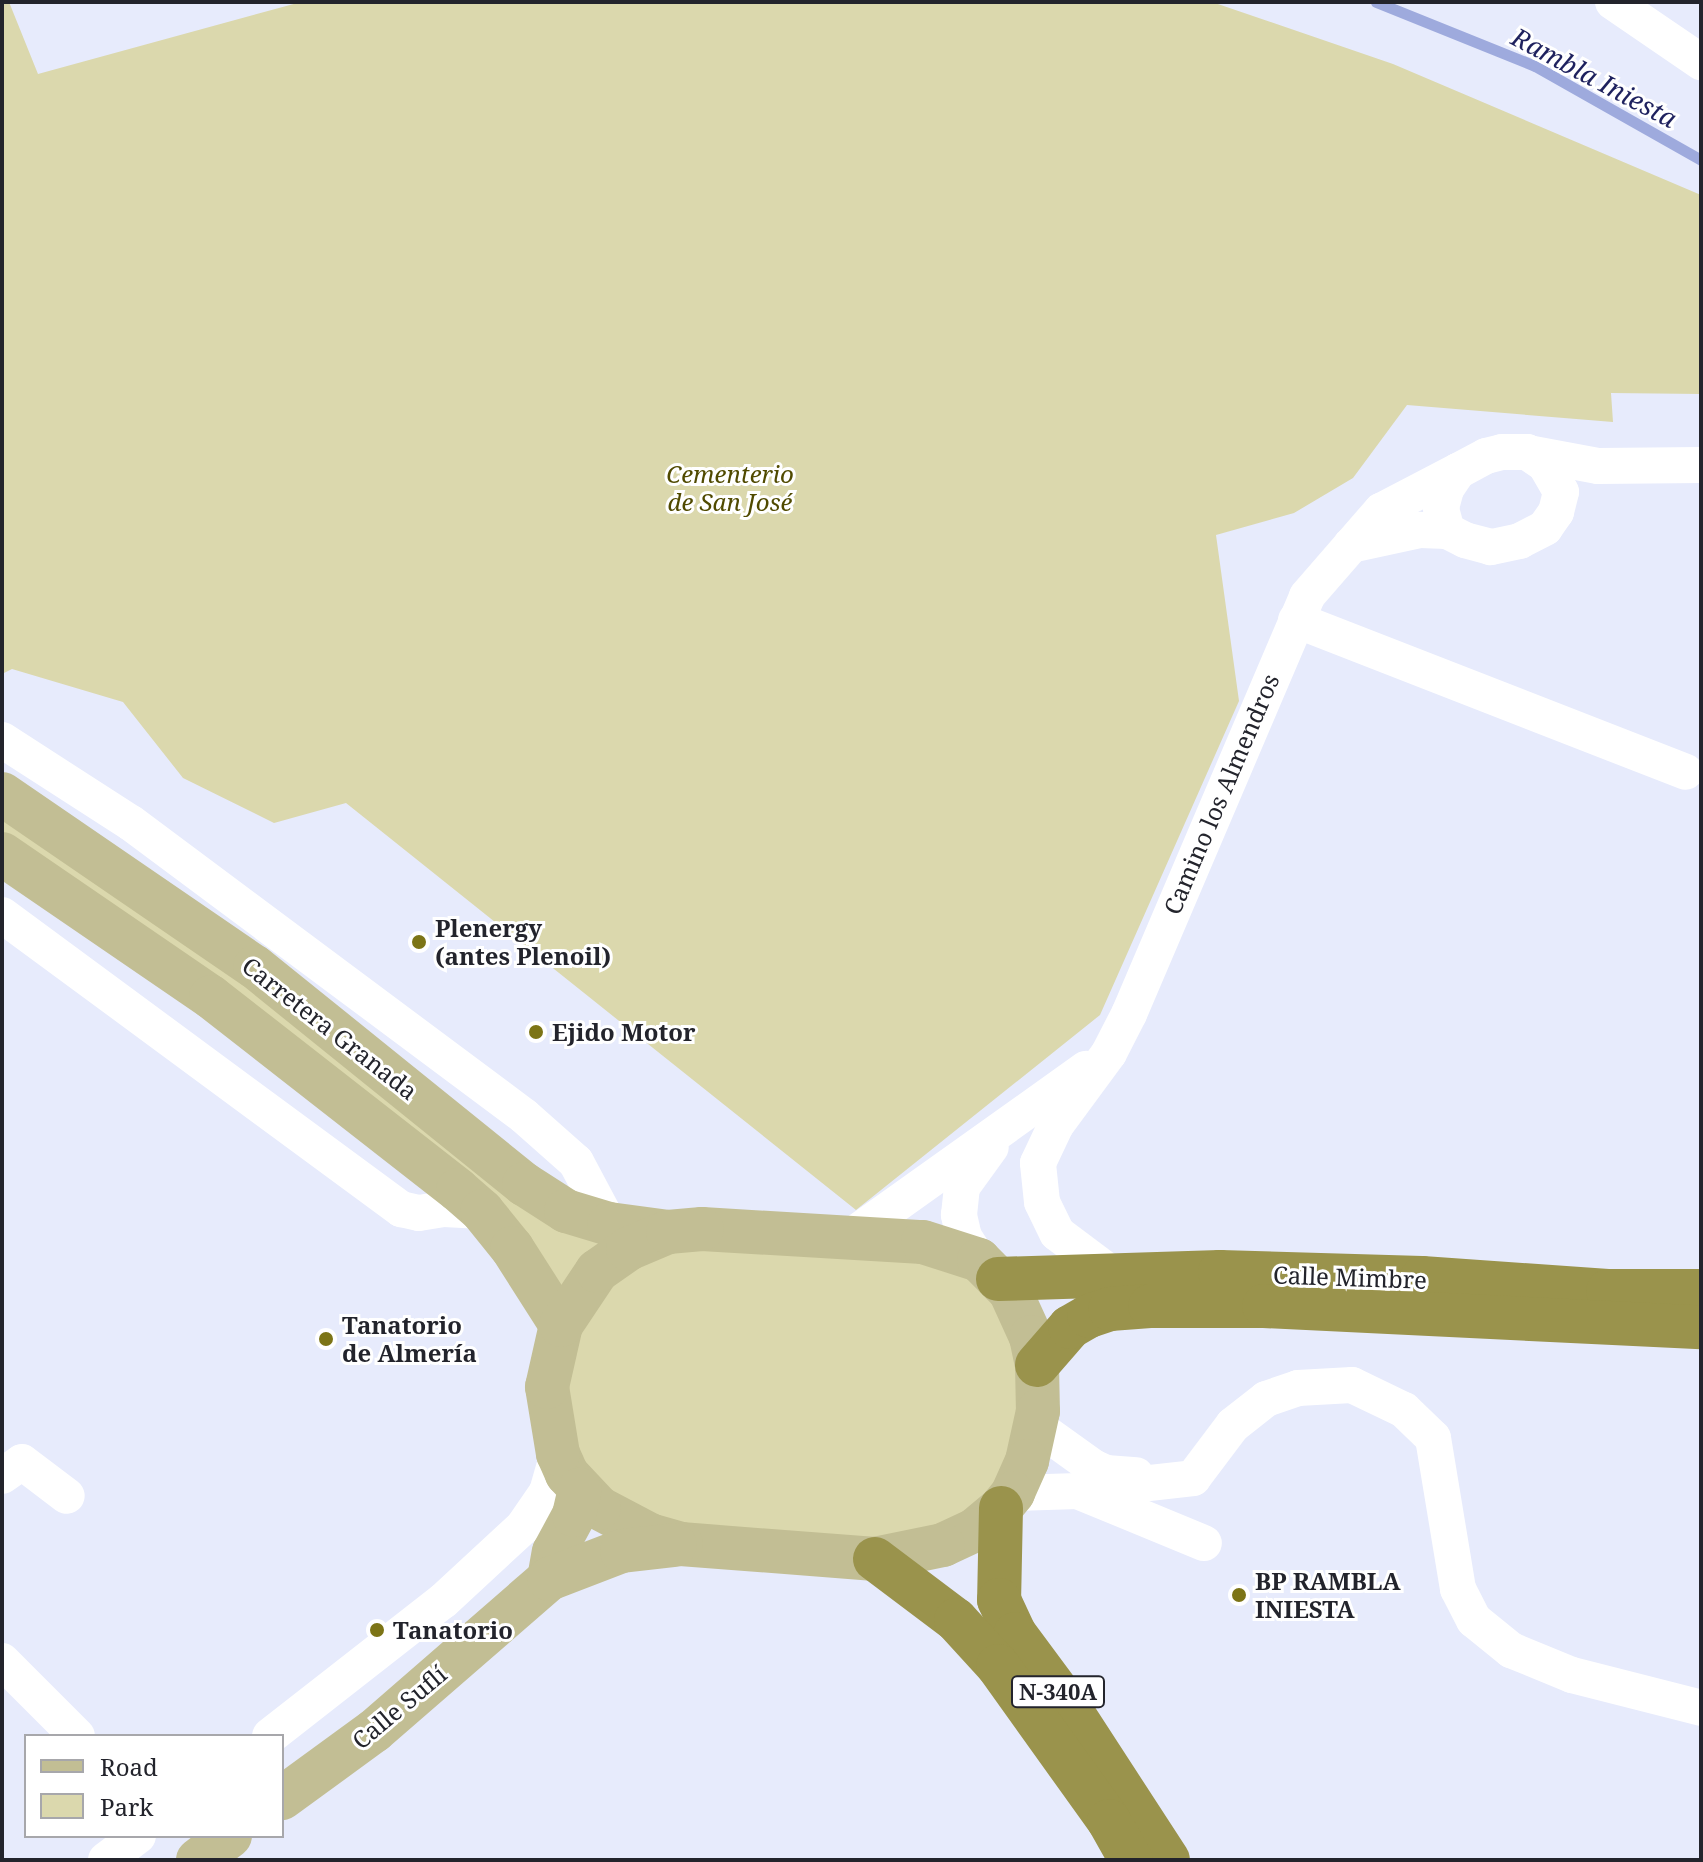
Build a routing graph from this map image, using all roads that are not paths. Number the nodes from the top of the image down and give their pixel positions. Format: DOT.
graph roads {
  1 [pos="1613,2"];
  2 [pos="1701,62"];
  3 [pos="1527,452"];
  4 [pos="1701,465"];
  5 [pos="1623,467"];
  6 [pos="1458,471"];
  7 [pos="1556,512"];
  8 [pos="1447,531"];
  9 [pos="1351,545"];
  10 [pos="1296,620"];
  11 [pos="2,740"];
  12 [pos="1685,772"];
  13 [pos="2,794"];
  14 [pos="2,854"];
  15 [pos="2,915"];
  16 [pos="1109,1053"];
  17 [pos="1028,1109"];
  18 [pos="482,1211"];
  19 [pos="609,1224"];
  20 [pos="668,1232"];
  21 [pos="846,1240"];
  22 [pos="989,1269"];
  23 [pos="1114,1276"];
  24 [pos="1701,1291"];
  25 [pos="561,1325"];
  26 [pos="1701,1327"];
  27 [pos="1037,1365"];
  28 [pos="1036,1426"];
  29 [pos="569,1472"];
  30 [pos="2,1476"];
  31 [pos="1193,1478"];
  32 [pos="1078,1491"];
  33 [pos="67,1496"];
  34 [pos="1007,1501"];
  35 [pos="1204,1543"];
  36 [pos="681,1544"];
  37 [pos="875,1559"];
  38 [pos="549,1579"];
  39 [pos="2,1661"];
  40 [pos="1701,1708"];
  41 [pos="75,1734"];
  42 [pos="273,1734"];
  43 [pos="284,1797"];
  44 [pos="135,1838"];
  45 [pos="227,1838"];
  46 [pos="106,1860"];
  47 [pos="198,1860"];
  48 [pos="1131,1860"];
  49 [pos="1168,1860"];
  1 -- 2 [label="street"];
  3 -- 5 [label="street"];
  3 -- 6 [label="street"];
  3 -- 7 [label="street"];
  4 -- 5 [label="street"];
  5 -- 7 [label="street"];
  6 -- 8 [label="street"];
  6 -- 9 [label="street, Camino los Almendros"];
  7 -- 8 [label="street"];
  8 -- 9 [label="street"];
  9 -- 10 [label="street, Camino los Almendros"];
  10 -- 12 [label="street"];
  10 -- 16 [label="street, Camino los Almendros"];
  11 -- 19 [label="street"];
  13 -- 19 [label="main road, Carretera Granada"];
  14 -- 18 [label="main road, Carretera Granada"];
  15 -- 18 [label="street"];
  16 -- 17 [label="street"];
  16 -- 23 [label="street, Camino los Almendros"];
  17 -- 21 [label="street"];
  17 -- 22 [label="street"];
  18 -- 25 [label="main road, Carretera Granada"];
  19 -- 20 [label="main road, Carretera Granada"];
  20 -- 21 [label="main road"];
  20 -- 25 [label="main road"];
  21 -- 22 [label="main road"];
  22 -- 23 [label="highway, Calle Mimbre"];
  22 -- 27 [label="main road"];
  23 -- 24 [label="highway, Calle Mimbre"];
  25 -- 29 [label="main road"];
  26 -- 27 [label="highway, Calle Mimbre"];
  27 -- 28 [label="main road"];
  28 -- 31 [label="street"];
  28 -- 34 [label="main road"];
  29 -- 36 [label="main road"];
  29 -- 38 [label="main road"];
  29 -- 42 [label="street"];
  30 -- 33 [label="street"];
  31 -- 32 [label="street"];
  31 -- 40 [label="street"];
  32 -- 34 [label="street"];
  32 -- 35 [label="street"];
  34 -- 37 [label="main road"];
  34 -- 49 [label="highway, N-340A"];
  36 -- 37 [label="main road"];
  36 -- 38 [label="main road, Calle Suflí"];
  37 -- 48 [label="highway, N-340A"];
  38 -- 43 [label="main road, Calle Suflí"];
  39 -- 41 [label="street"];
  44 -- 46 [label="street"];
  45 -- 47 [label="main road"];
}
